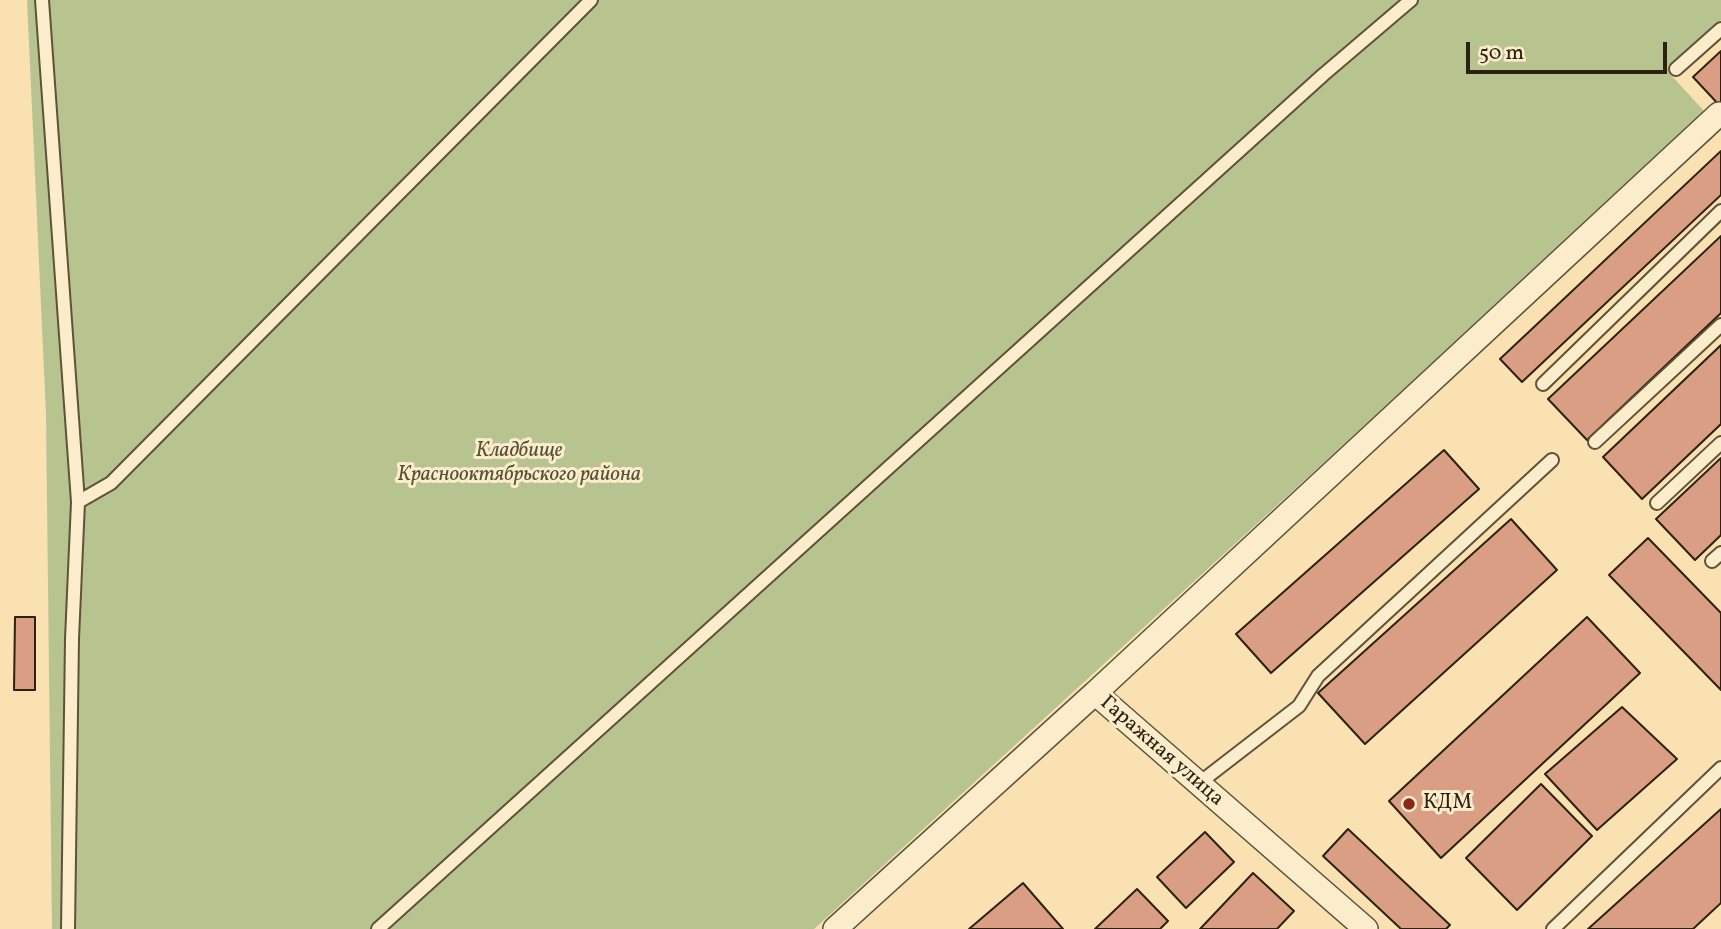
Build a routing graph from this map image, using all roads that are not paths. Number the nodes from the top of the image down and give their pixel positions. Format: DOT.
graph roads {
  1 [pos="42,0"];
  2 [pos="591,0"];
  3 [pos="1411,0"];
  4 [pos="1721,29"];
  5 [pos="1676,69"];
  6 [pos="1720,119"];
  7 [pos="1721,211"];
  8 [pos="1721,326"];
  9 [pos="1543,384"];
  10 [pos="1595,442"];
  11 [pos="1721,443"];
  12 [pos="1552,460"];
  13 [pos="78,502"];
  14 [pos="1657,503"];
  15 [pos="1095,693"];
  16 [pos="1721,768"];
  17 [pos="1198,783"];
  18 [pos="68,929"];
  19 [pos="378,929"];
  20 [pos="835,929"];
  21 [pos="1366,929"];
  22 [pos="1553,929"];
  1 -- 13 [label="lane"];
  2 -- 13 [label="lane"];
  3 -- 19 [label="lane"];
  4 -- 5 [label="lane"];
  6 -- 15 [label="street"];
  7 -- 9 [label="lane"];
  8 -- 10 [label="lane"];
  11 -- 14 [label="lane"];
  12 -- 17 [label="lane"];
  13 -- 18 [label="lane"];
  15 -- 17 [label="street, Гаражная улица"];
  15 -- 20 [label="street, Гаражная улица"];
  16 -- 22 [label="lane"];
  17 -- 21 [label="street, Гаражная улица"];
}
